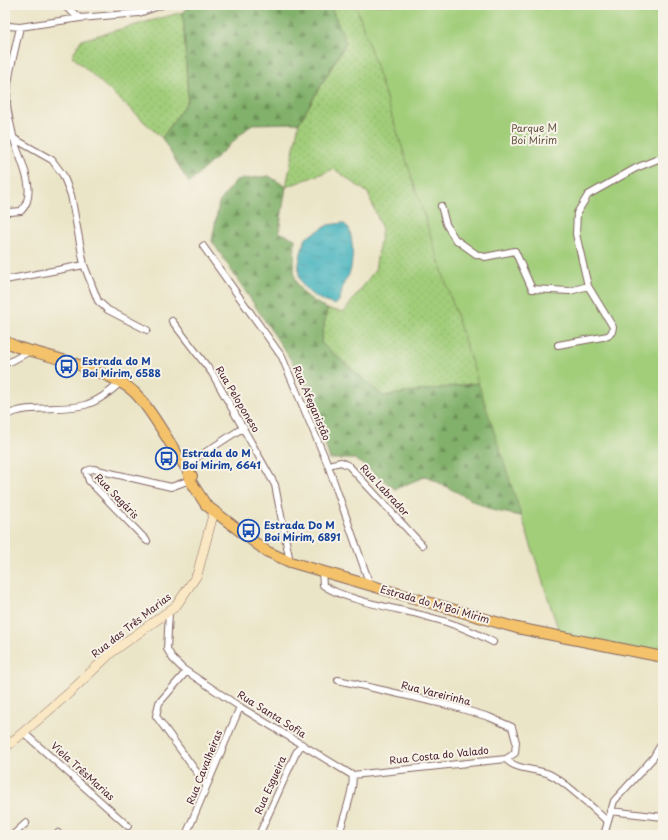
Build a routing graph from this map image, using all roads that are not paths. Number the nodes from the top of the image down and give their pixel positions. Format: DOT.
graph roads {
  1 [pos="63,5"];
  2 [pos="162,5"];
  3 [pos="80,18"];
  4 [pos="5,22"];
  5 [pos="20,26"];
  6 [pos="13,138"];
  7 [pos="663,157"];
  8 [pos="441,206"];
  9 [pos="5,210"];
  10 [pos="203,246"];
  11 [pos="84,265"];
  12 [pos="5,280"];
  13 [pos="588,286"];
  14 [pos="172,321"];
  15 [pos="147,330"];
  16 [pos="5,341"];
  17 [pos="558,345"];
  18 [pos="30,351"];
  19 [pos="5,362"];
  20 [pos="122,382"];
  21 [pos="5,416"];
  22 [pos="244,427"];
  23 [pos="328,465"];
  24 [pos="187,472"];
  25 [pos="218,513"];
  26 [pos="147,541"];
  27 [pos="422,545"];
  28 [pos="290,562"];
  29 [pos="322,572"];
  30 [pos="370,585"];
  31 [pos="169,612"];
  32 [pos="493,642"];
  33 [pos="663,658"];
  34 [pos="186,672"];
  35 [pos="338,680"];
  36 [pos="240,707"];
  37 [pos="24,732"];
  38 [pos="663,741"];
  39 [pos="302,744"];
  40 [pos="5,748"];
  41 [pos="506,759"];
  42 [pos="352,775"];
  43 [pos="206,785"];
  44 [pos="610,811"];
  45 [pos="663,817"];
  46 [pos="607,821"];
  47 [pos="26,823"];
  48 [pos="128,826"];
  49 [pos="13,835"];
  50 [pos="186,835"];
  51 [pos="259,835"];
  52 [pos="339,835"];
  53 [pos="604,835"];
  1 -- 3 [label="street"];
  2 -- 3 [label="street"];
  3 -- 5 [label="street"];
  4 -- 5 [label="street"];
  5 -- 6 [label="street"];
  6 -- 9 [label="street"];
  6 -- 11 [label="street"];
  7 -- 13 [label="street"];
  8 -- 13 [label="street"];
  10 -- 23 [label="street, Rua Afeganistão"];
  11 -- 12 [label="street"];
  11 -- 15 [label="street"];
  13 -- 17 [label="street"];
  14 -- 22 [label="street, Rua Peloponeso"];
  16 -- 18 [label="main road, Estrada do M'Boi Mirim"];
  18 -- 19 [label="street"];
  18 -- 20 [label="main road, Estrada do M'Boi Mirim"];
  20 -- 21 [label="street"];
  20 -- 24 [label="main road, Estrada do M'Boi Mirim"];
  22 -- 24 [label="street"];
  22 -- 28 [label="street, Rua Peloponeso"];
  23 -- 27 [label="street, Rua Labrador"];
  23 -- 30 [label="street, Rua Afeganistão"];
  24 -- 25 [label="main road, Estrada do M'Boi Mirim"];
  24 -- 26 [label="street, Rua Sagáris"];
  25 -- 28 [label="main road, Estrada do M'Boi Mirim"];
  25 -- 31 [label="street, Rua das Três Marias"];
  28 -- 29 [label="main road, Estrada do M'Boi Mirim"];
  29 -- 30 [label="main road, Estrada do M'Boi Mirim"];
  29 -- 32 [label="street"];
  30 -- 33 [label="main road, Estrada do M'Boi Mirim"];
  31 -- 34 [label="street, Rua Santa Sofia"];
  31 -- 37 [label="street, Rua das Três Marias"];
  34 -- 36 [label="street, Rua Santa Sofia"];
  34 -- 43 [label="street"];
  35 -- 41 [label="street, Rua Vareirinha"];
  36 -- 39 [label="street, Rua Santa Sofia"];
  36 -- 43 [label="street, Rua Cavalheiras"];
  37 -- 40 [label="street, Rua das Três Marias"];
  37 -- 48 [label="street, Viela TrêsMarias"];
  38 -- 44 [label="street"];
  39 -- 42 [label="street, Rua Santa Sofia"];
  39 -- 51 [label="street, Rua Esgueira"];
  41 -- 42 [label="street, Rua Costa do Valado"];
  41 -- 46 [label="street"];
  42 -- 52 [label="street"];
  43 -- 50 [label="street, Rua Cavalheiras"];
  44 -- 45 [label="street"];
  44 -- 46 [label="street"];
  46 -- 53 [label="street"];
  47 -- 49 [label="street"];
}
